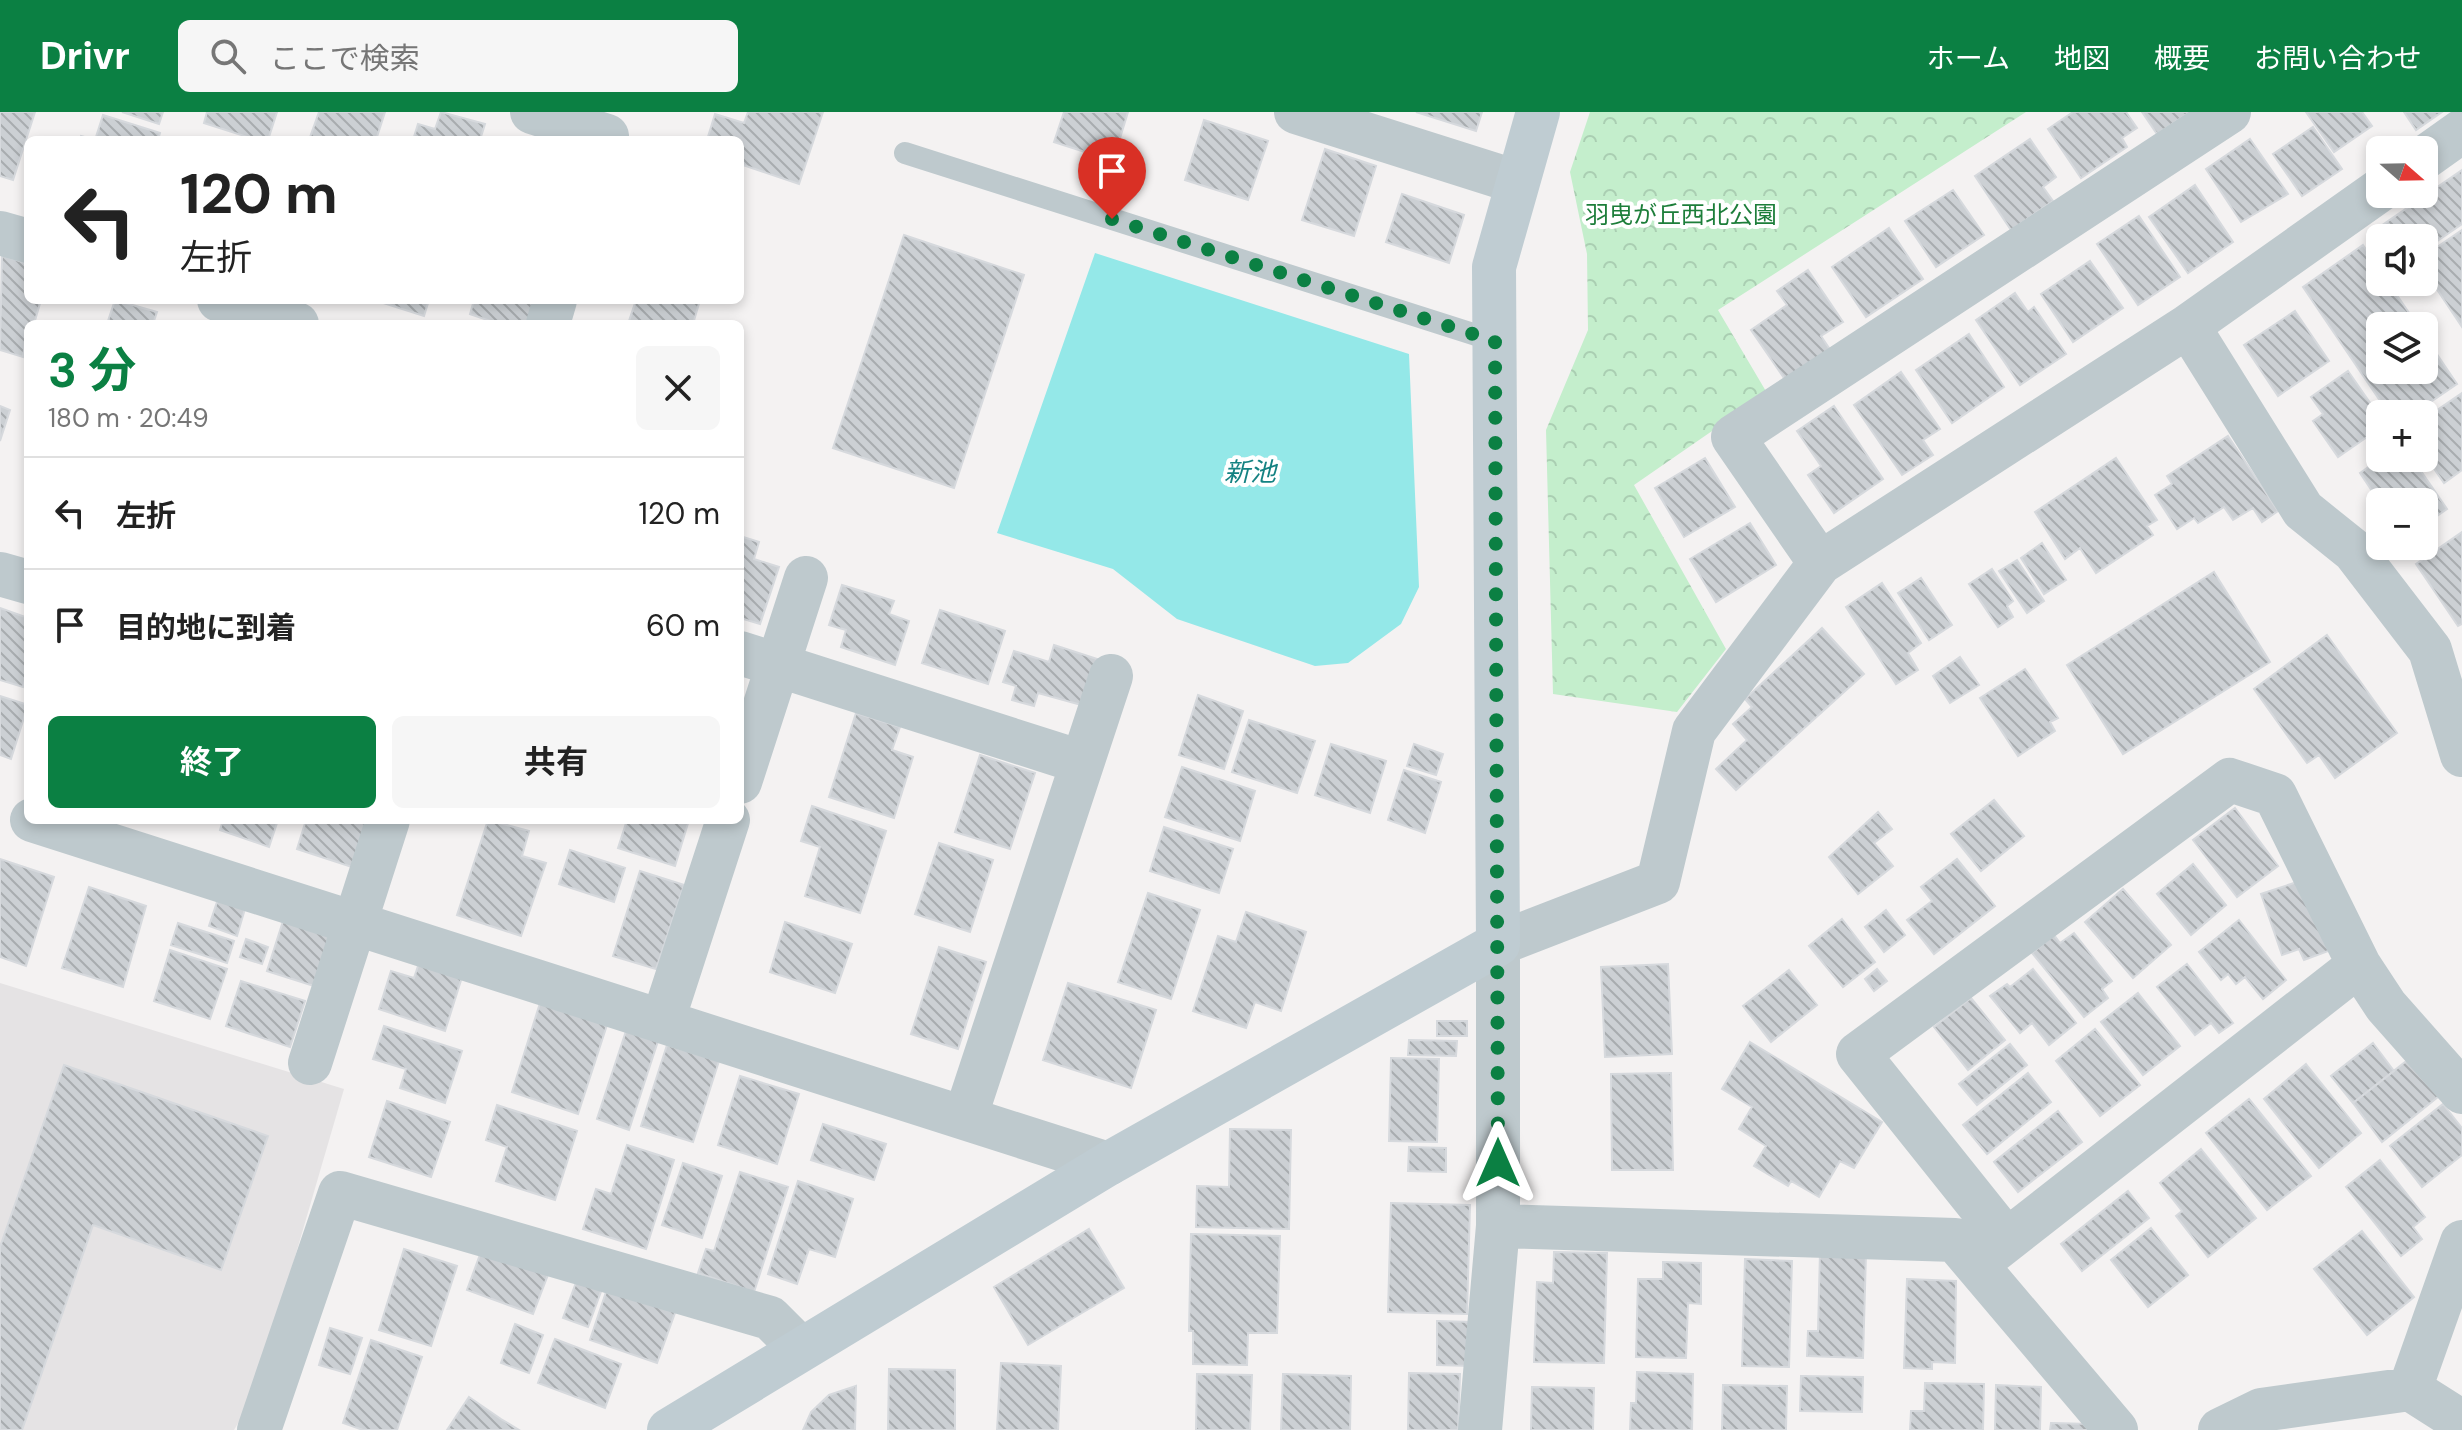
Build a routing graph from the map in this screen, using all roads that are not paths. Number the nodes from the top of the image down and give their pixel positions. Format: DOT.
graph roads {
  1 [pos="532,112"];
  2 [pos="1296,112"];
  3 [pos="1538,112"];
  4 [pos="2229,112"];
  5 [pos="609,129"];
  6 [pos="2462,131"];
  7 [pos="2438,148"];
  8 [pos="905,153"];
  9 [pos="1517,182"];
  10 [pos="2366,200"];
  11 [pos="0,233"];
  12 [pos="24,240"];
  13 [pos="232,304"];
  14 [pos="284,320"];
  15 [pos="2188,326"];
  16 [pos="1495,341"];
  17 [pos="1820,563"];
  18 [pos="0,574"];
  19 [pos="806,578"];
  20 [pos="24,581"];
  21 [pos="759,659"];
  22 [pos="1111,676"];
  23 [pos="2462,755"];
  24 [pos="744,756"];
  25 [pos="1081,762"];
  26 [pos="0,810"];
  27 [pos="24,817"];
  28 [pos="46,824"];
  29 [pos="387,824"];
  30 [pos="727,824"];
  31 [pos="356,921"];
  32 [pos="1498,944"];
  33 [pos="2359,965"];
  34 [pos="663,1020"];
  35 [pos="310,1063"];
  36 [pos="2462,1092"];
  37 [pos="965,1118"];
  38 [pos="1108,1164"];
  39 [pos="1498,1226"];
  40 [pos="2462,1242"];
  41 [pos="1990,1253"];
  42 [pos="800,1348"];
  43 [pos="2410,1389"];
  44 [pos="2462,1422"];
  45 [pos="673,1429"];
  46 [pos="259,1430"];
  47 [pos="1480,1430"];
  48 [pos="2116,1430"];
  49 [pos="2220,1430"];
  1 -- 5 [label="street"];
  2 -- 9 [label="street"];
  3 -- 9 [label="street"];
  4 -- 17 [label="street"];
  6 -- 7 [label="street"];
  8 -- 16 [label="lane"];
  9 -- 16 [label="street"];
  10 -- 15 [label="street"];
  11 -- 12 [label="street"];
  13 -- 14 [label="street"];
  15 -- 17 [label="street"];
  15 -- 23 [label="street"];
  16 -- 32 [label="street"];
  17 -- 32 [label="street"];
  18 -- 20 [label="street"];
  19 -- 21 [label="street"];
  21 -- 24 [label="street"];
  21 -- 25 [label="street"];
  22 -- 25 [label="street"];
  25 -- 37 [label="street"];
  26 -- 27 [label="street"];
  28 -- 31 [label="street"];
  29 -- 31 [label="street"];
  30 -- 34 [label="street"];
  31 -- 34 [label="street"];
  31 -- 35 [label="street"];
  32 -- 38 [label="street"];
  32 -- 39 [label="street"];
  33 -- 36 [label="street"];
  33 -- 41 [label="street"];
  33 -- 41 [label="street"];
  34 -- 37 [label="street"];
  37 -- 38 [label="street"];
  38 -- 42 [label="street"];
  39 -- 41 [label="street"];
  39 -- 47 [label="street"];
  40 -- 43 [label="street"];
  41 -- 48 [label="street"];
  42 -- 45 [label="street"];
  42 -- 46 [label="street"];
  43 -- 44 [label="street"];
  43 -- 49 [label="street"];
}
